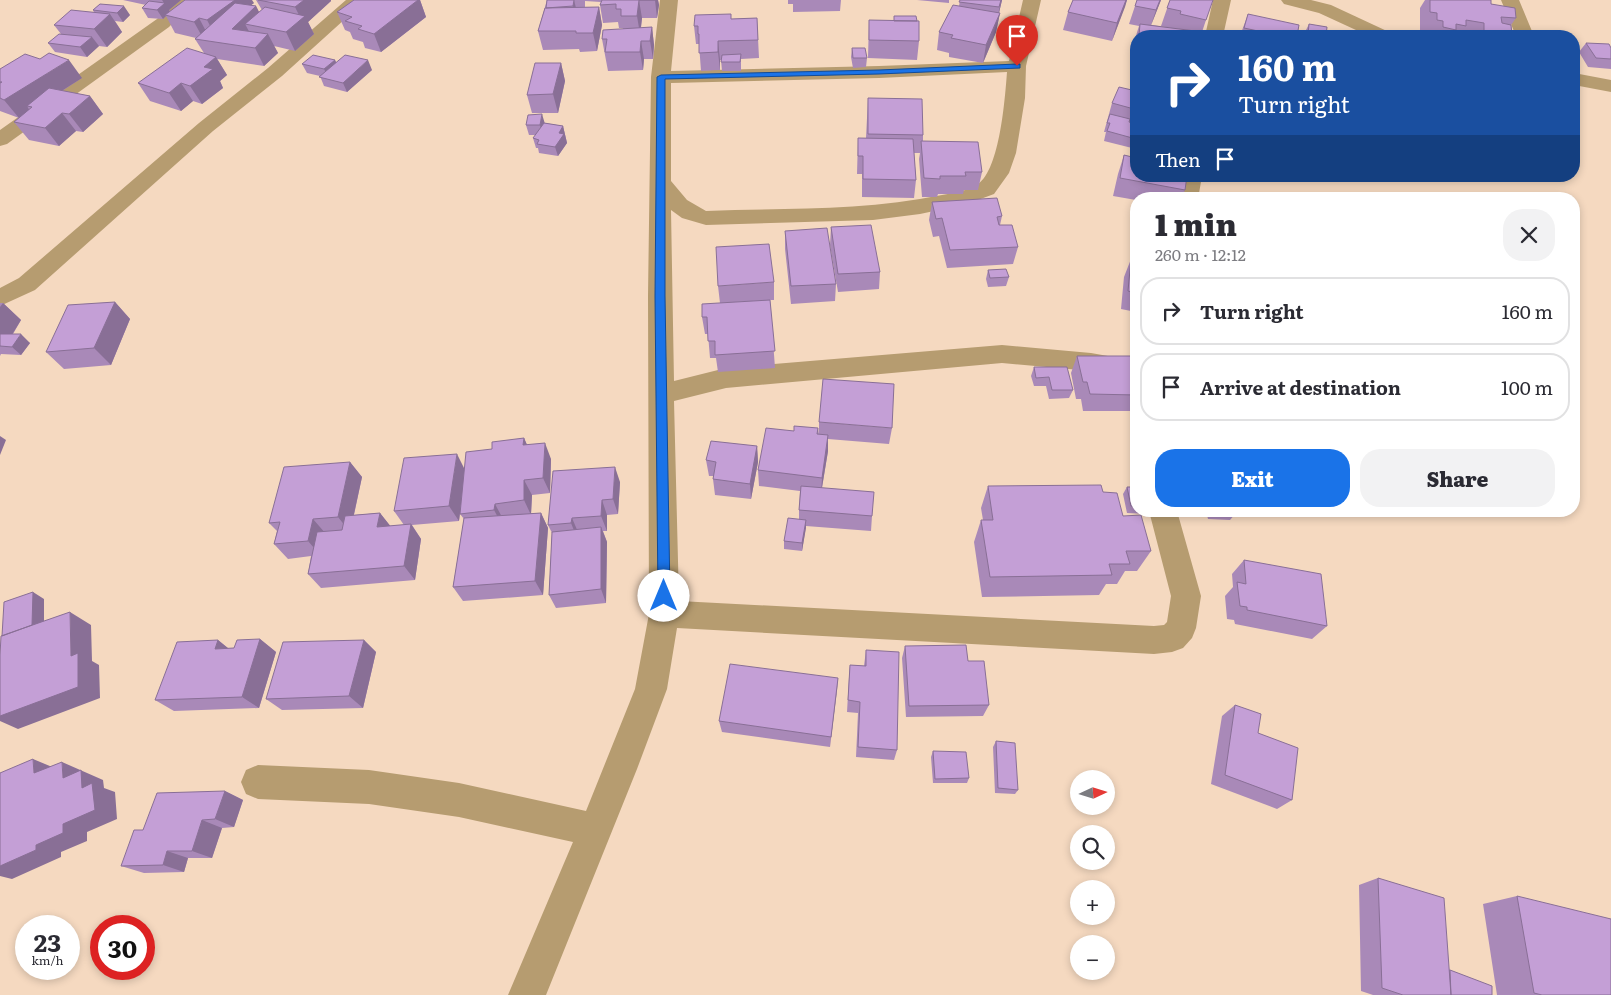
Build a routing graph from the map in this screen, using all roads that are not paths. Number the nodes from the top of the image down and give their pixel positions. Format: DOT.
graph roads {
  1 [pos="186,0"];
  2 [pos="357,0"];
  3 [pos="669,0"];
  4 [pos="1032,0"];
  5 [pos="1222,0"];
  6 [pos="1290,0"];
  7 [pos="1510,0"];
  8 [pos="1325,5"];
  9 [pos="1215,30"];
  10 [pos="1373,30"];
  11 [pos="1522,30"];
  12 [pos="1017,66"];
  13 [pos="661,77"];
  14 [pos="1580,80"];
  15 [pos="1611,86"];
  16 [pos="0,140"];
  17 [pos="661,182"];
  18 [pos="0,298"];
  19 [pos="1130,369"];
  20 [pos="663,394"];
  21 [pos="1165,517"];
  22 [pos="664,614"];
  23 [pos="258,782"];
  24 [pos="595,830"];
  25 [pos="527,995"];
  1 -- 16 [label="street"];
  2 -- 18 [label="street"];
  3 -- 13 [label="street"];
  4 -- 12 [label="street"];
  5 -- 9 [label="street"];
  6 -- 8 [label="street"];
  7 -- 11 [label="street"];
  8 -- 10 [label="street"];
  12 -- 13 [label="street"];
  12 -- 17 [label="street"];
  13 -- 17 [label="street"];
  14 -- 15 [label="street"];
  17 -- 20 [label="street"];
  19 -- 20 [label="street"];
  20 -- 22 [label="street"];
  21 -- 22 [label="street"];
  22 -- 24 [label="street"];
  23 -- 24 [label="street"];
  24 -- 25 [label="street"];
}
